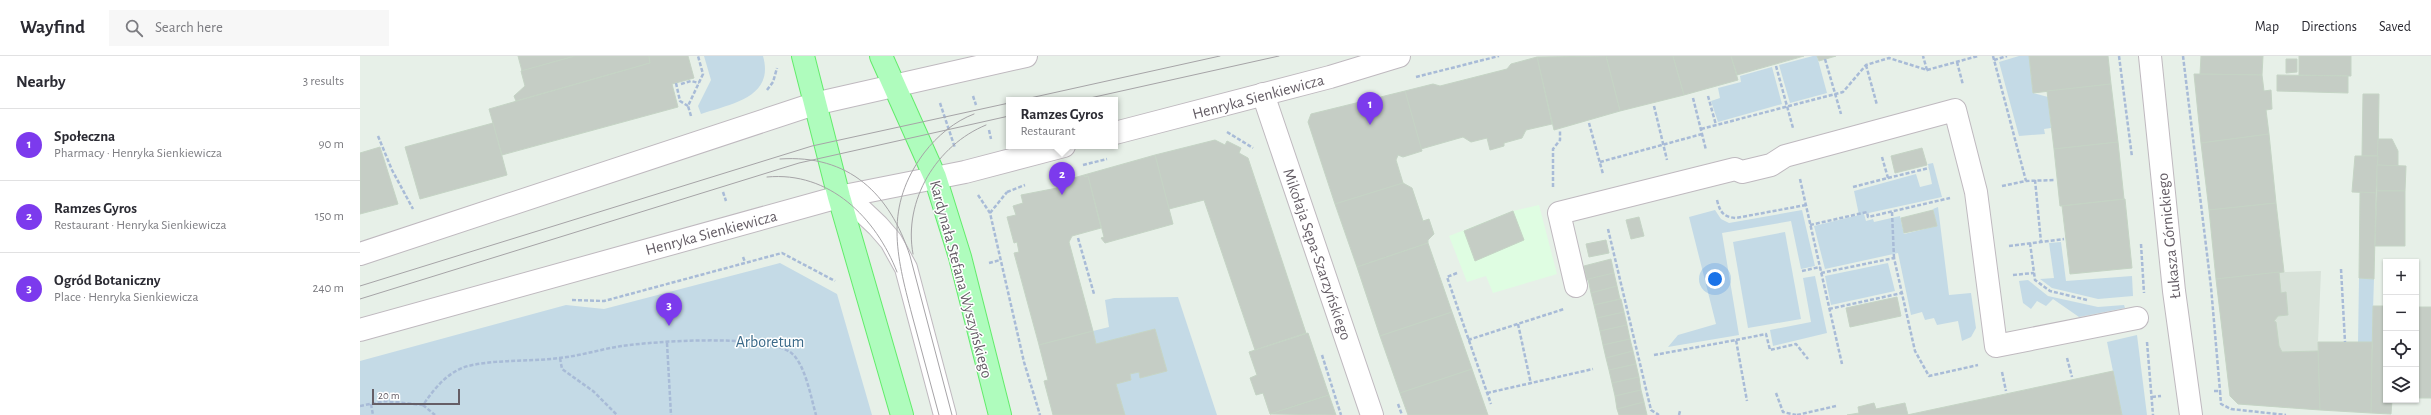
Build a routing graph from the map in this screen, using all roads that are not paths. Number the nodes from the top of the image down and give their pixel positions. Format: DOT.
graph roads {
  1 [pos="803,56"];
  2 [pos="881,56"];
  3 [pos="1026,56"];
  4 [pos="1399,56"];
  5 [pos="2150,56"];
  6 [pos="895,85"];
  7 [pos="1263,94"];
  8 [pos="814,104"];
  9 [pos="1118,132"];
  10 [pos="1053,149"];
  11 [pos="935,177"];
  12 [pos="838,197"];
  13 [pos="360,254"];
  14 [pos="1576,286"];
  15 [pos="2141,309"];
  16 [pos="360,330"];
  17 [pos="902,415"];
  18 [pos="945,415"];
  19 [pos="1000,415"];
  20 [pos="1372,415"];
  21 [pos="2191,415"];
  1 -- 8 [label="main road"];
  2 -- 6 [label="main road, Kardynała Stefana Wyszyńskiego"];
  3 -- 6 [label="street"];
  4 -- 7 [label="street, Henryka Sienkiewicza"];
  5 -- 21 [label="street, Łukasza Górnickiego"];
  6 -- 8 [label="street"];
  6 -- 11 [label="main road, Kardynała Stefana Wyszyńskiego"];
  7 -- 9 [label="street, Henryka Sienkiewicza"];
  7 -- 20 [label="street, Mikołaja Sępa-Szarzyńskiego"];
  8 -- 12 [label="main road"];
  8 -- 13 [label="street"];
  10 -- 11 [label="street, Henryka Sienkiewicza"];
  11 -- 12 [label="street, Henryka Sienkiewicza"];
  11 -- 19 [label="main road, Kardynała Stefana Wyszyńskiego"];
  12 -- 16 [label="street, Henryka Sienkiewicza"];
  12 -- 17 [label="main road"];
  12 -- 18 [label="street"];
  14 -- 15 [label="street"];
}
